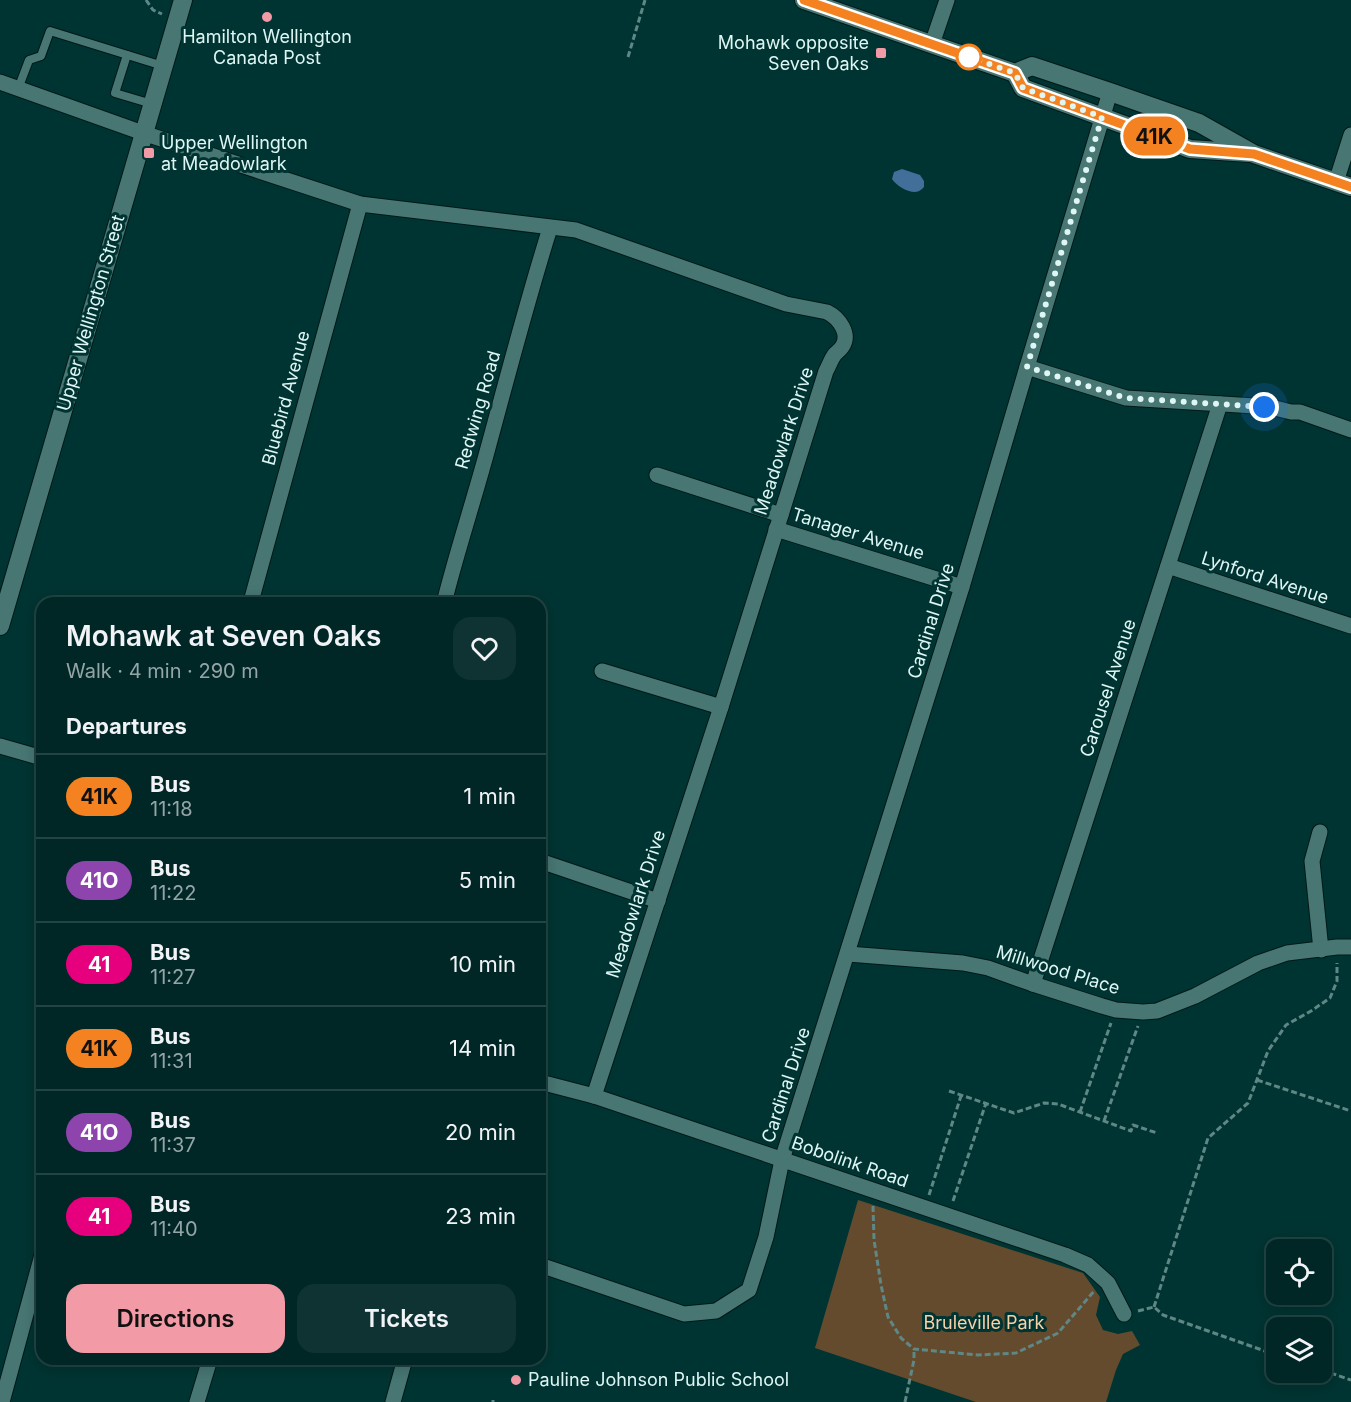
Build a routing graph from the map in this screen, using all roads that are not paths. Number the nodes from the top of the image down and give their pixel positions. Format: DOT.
graph roads {
  1 [pos="183,0"];
  2 [pos="804,0"];
  3 [pos="948,0"];
  4 [pos="932,44"];
  5 [pos="126,55"];
  6 [pos="163,66"];
  7 [pos="1015,73"];
  8 [pos="0,82"];
  9 [pos="18,88"];
  10 [pos="1110,92"];
  11 [pos="152,104"];
  12 [pos="1102,117"];
  13 [pos="143,133"];
  14 [pos="1351,135"];
  15 [pos="1254,154"];
  16 [pos="1343,185"];
  17 [pos="360,204"];
  18 [pos="550,228"];
  19 [pos="1027,367"];
  20 [pos="1220,404"];
  21 [pos="1351,430"];
  22 [pos="657,475"];
  23 [pos="778,522"];
  24 [pos="1168,566"];
  25 [pos="962,587"];
  26 [pos="252,597"];
  27 [pos="446,597"];
  28 [pos="0,626"];
  29 [pos="1351,626"];
  30 [pos="602,671"];
  31 [pos="721,707"];
  32 [pos="0,746"];
  33 [pos="36,756"];
  34 [pos="1320,832"];
  35 [pos="546,863"];
  36 [pos="658,901"];
  37 [pos="1344,947"];
  38 [pos="1321,950"];
  39 [pos="848,954"];
  40 [pos="1034,984"];
  41 [pos="546,1084"];
  42 [pos="594,1096"];
  43 [pos="782,1160"];
  44 [pos="546,1267"];
  45 [pos="36,1278"];
  46 [pos="1124,1314"];
  47 [pos="208,1365"];
  48 [pos="403,1365"];
  49 [pos="2,1402"];
  50 [pos="197,1402"];
  51 [pos="393,1402"];
  1 -- 6 [label="main road, Upper Wellington Street"];
  2 -- 4 [label="main road"];
  3 -- 4 [label="street"];
  4 -- 7 [label="main road"];
  5 -- 6 [label="lane"];
  5 -- 9 [label="lane"];
  5 -- 11 [label="lane"];
  6 -- 11 [label="main road, Upper Wellington Street"];
  7 -- 10 [label="main road"];
  7 -- 12 [label="main road"];
  8 -- 9 [label="street, Meadowlark Drive"];
  9 -- 13 [label="street, Meadowlark Drive"];
  10 -- 12 [label="street, Cardinal Drive"];
  10 -- 15 [label="main road"];
  11 -- 13 [label="main road, Upper Wellington Street"];
  12 -- 15 [label="main road"];
  12 -- 19 [label="street, Cardinal Drive"];
  13 -- 17 [label="street, Meadowlark Drive"];
  13 -- 28 [label="main road, Upper Wellington Street"];
  14 -- 16 [label="street"];
  15 -- 16 [label="main road"];
  17 -- 18 [label="street, Meadowlark Drive"];
  17 -- 26 [label="street, Bluebird Avenue"];
  18 -- 23 [label="street, Meadowlark Drive"];
  18 -- 27 [label="street, Redwing Road"];
  19 -- 20 [label="street"];
  19 -- 25 [label="street, Cardinal Drive"];
  20 -- 21 [label="street"];
  20 -- 24 [label="street, Carousel Avenue"];
  22 -- 23 [label="street, Tanager Avenue"];
  23 -- 25 [label="street, Tanager Avenue"];
  23 -- 31 [label="street, Meadowlark Drive"];
  24 -- 29 [label="street, Lynford Avenue"];
  24 -- 40 [label="street, Carousel Avenue"];
  25 -- 39 [label="street, Cardinal Drive"];
  30 -- 31 [label="street"];
  31 -- 36 [label="street, Meadowlark Drive"];
  32 -- 33 [label="street"];
  34 -- 38 [label="street"];
  35 -- 36 [label="street"];
  36 -- 42 [label="street, Meadowlark Drive"];
  37 -- 38 [label="street, Millwood Place"];
  38 -- 40 [label="street, Millwood Place"];
  39 -- 40 [label="street, Millwood Place"];
  39 -- 43 [label="street, Cardinal Drive"];
  41 -- 42 [label="street, Bobolink Road"];
  42 -- 43 [label="street, Bobolink Road"];
  43 -- 44 [label="street, Cardinal Drive"];
  43 -- 46 [label="street, Bobolink Road"];
  45 -- 49 [label="street"];
  47 -- 50 [label="street"];
  48 -- 51 [label="street"];
}
